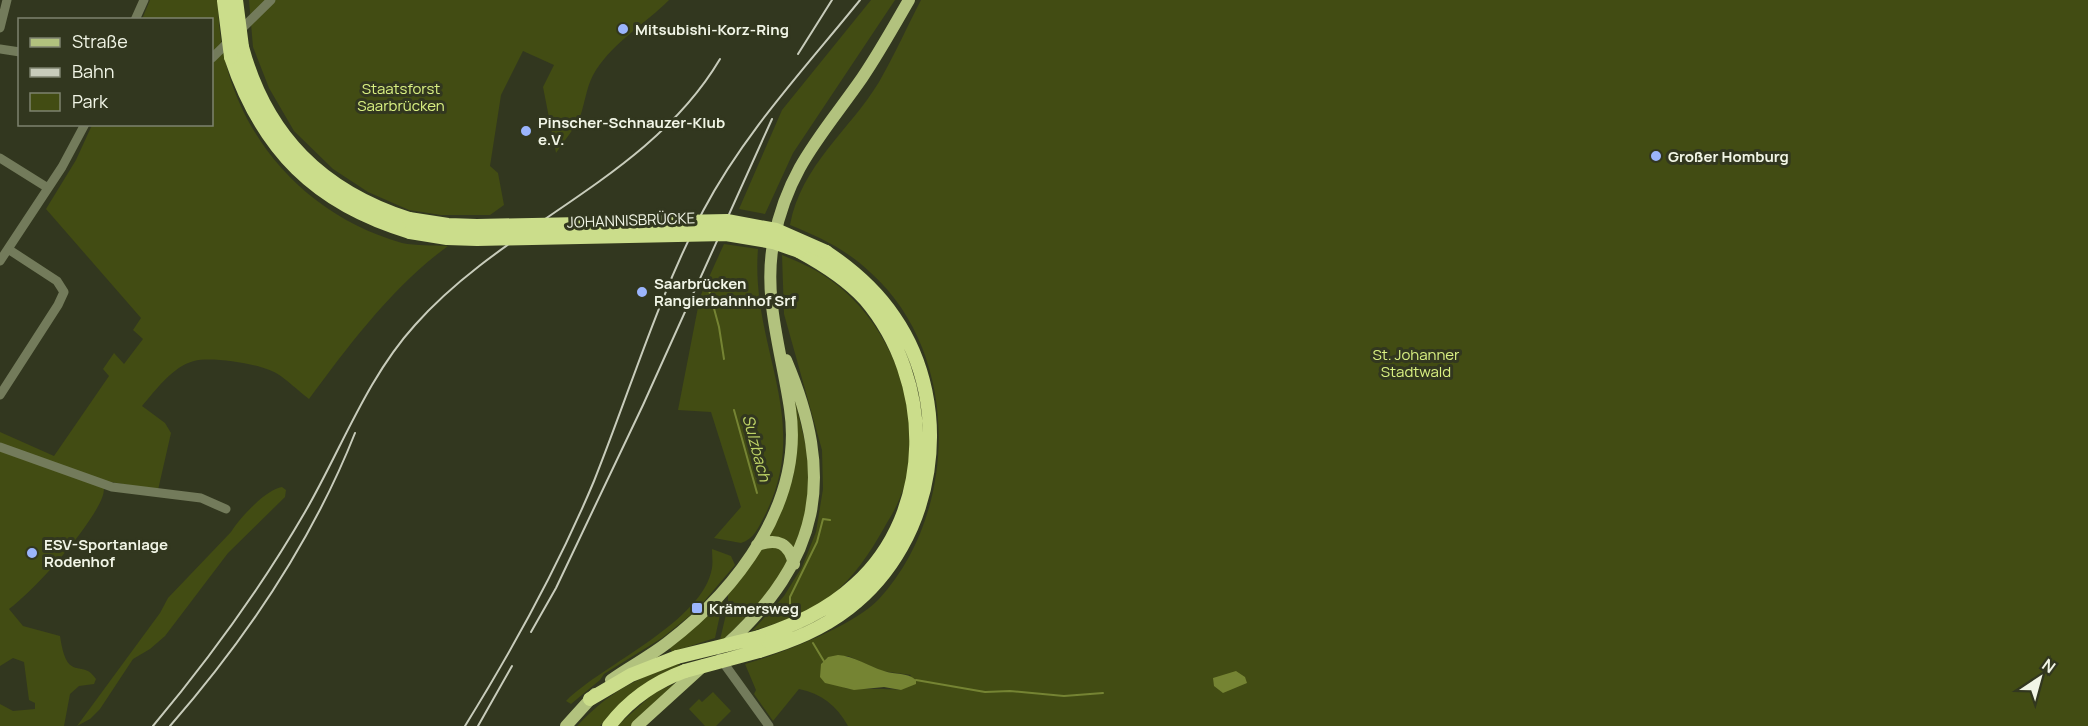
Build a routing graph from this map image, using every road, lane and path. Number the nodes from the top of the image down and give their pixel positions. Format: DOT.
graph roads {
  1 [pos="7,0"];
  2 [pos="144,0"];
  3 [pos="228,0"];
  4 [pos="271,0"];
  5 [pos="909,0"];
  6 [pos="136,18"];
  7 [pos="0,28"];
  8 [pos="0,50"];
  9 [pos="18,52"];
  10 [pos="213,57"];
  11 [pos="84,126"];
  12 [pos="0,158"];
  13 [pos="48,188"];
  14 [pos="410,226"];
  15 [pos="8,249"];
  16 [pos="0,261"];
  17 [pos="779,345"];
  18 [pos="0,395"];
  19 [pos="0,447"];
  20 [pos="226,509"];
  21 [pos="757,545"];
  22 [pos="794,564"];
  23 [pos="759,644"];
  24 [pos="716,654"];
  25 [pos="590,699"];
  26 [pos="566,726"];
  27 [pos="609,726"];
  28 [pos="637,726"];
  29 [pos="769,726"];
  1 -- 7 [label="street"];
  2 -- 6 [label="street"];
  3 -- 14 [label="highway, bridge"];
  3 -- 14 [label="highway, bridge"];
  4 -- 10 [label="street"];
  5 -- 17 [label="main road"];
  8 -- 9 [label="street"];
  11 -- 13 [label="street"];
  12 -- 13 [label="street"];
  13 -- 15 [label="street"];
  14 -- 23 [label="highway, JOHANNISBRÜCKE, bridge"];
  14 -- 23 [label="highway, JOHANNISBRÜCKE, bridge"];
  15 -- 16 [label="street"];
  15 -- 18 [label="street"];
  17 -- 21 [label="main road"];
  17 -- 22 [label="main road"];
  19 -- 20 [label="street"];
  21 -- 22 [label="main road"];
  21 -- 25 [label="main road"];
  22 -- 24 [label="main road"];
  23 -- 25 [label="highway, bridge"];
  23 -- 27 [label="highway, bridge"];
  24 -- 28 [label="main road"];
  24 -- 29 [label="street"];
  25 -- 26 [label="main road"];
}
